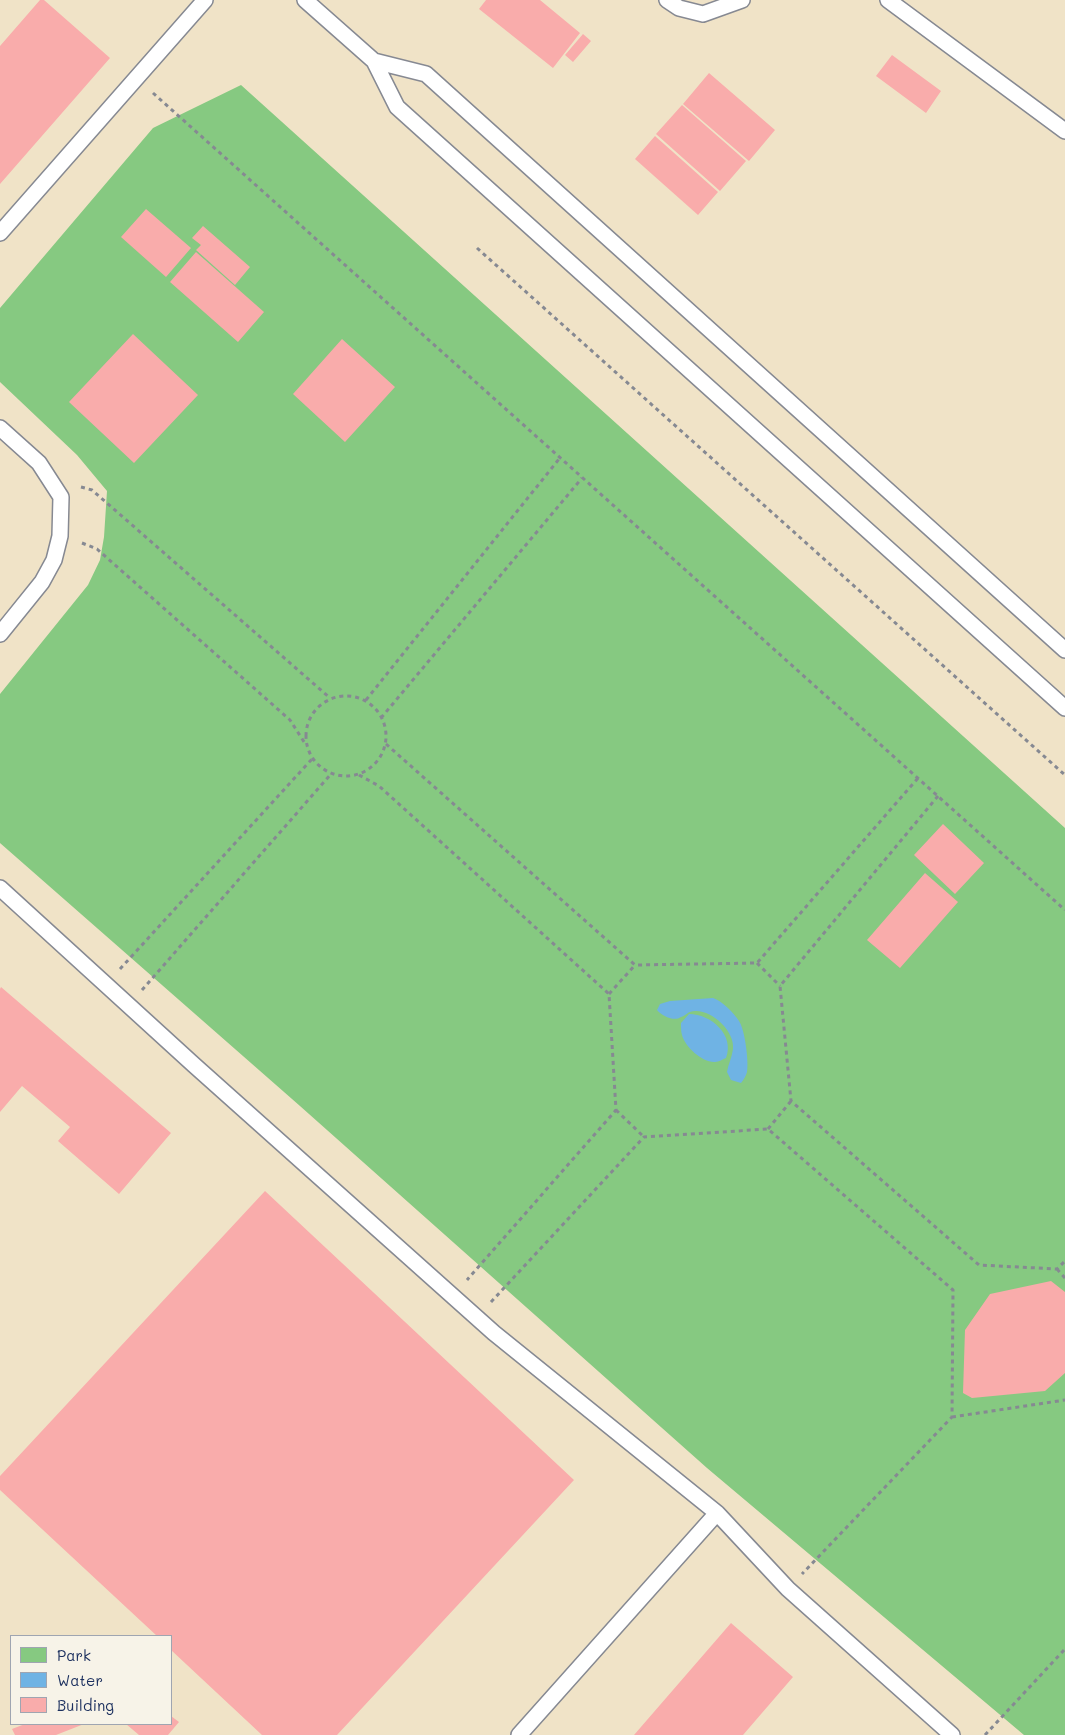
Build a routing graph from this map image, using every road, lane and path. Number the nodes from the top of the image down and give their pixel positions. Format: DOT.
graph roads {
  1 [pos="205,0"];
  2 [pos="306,0"];
  3 [pos="667,0"];
  4 [pos="742,0"];
  5 [pos="888,0"];
  6 [pos="374,61"];
  7 [pos="136,78"];
  8 [pos="1065,130"];
  9 [pos="0,232"];
  10 [pos="477,248"];
  11 [pos="0,428"];
  12 [pos="559,458"];
  13 [pos="47,476"];
  14 [pos="582,478"];
  15 [pos="60,536"];
  16 [pos="0,634"];
  17 [pos="1065,650"];
  18 [pos="330,698"];
  19 [pos="366,700"];
  20 [pos="1065,708"];
  21 [pos="381,718"];
  22 [pos="386,744"];
  23 [pos="306,745"];
  24 [pos="312,759"];
  25 [pos="331,774"];
  26 [pos="359,775"];
  27 [pos="1065,775"];
  28 [pos="918,778"];
  29 [pos="938,796"];
  30 [pos="0,888"];
  31 [pos="1065,910"];
  32 [pos="757,963"];
  33 [pos="635,966"];
  34 [pos="106,985"];
  35 [pos="780,986"];
  36 [pos="609,994"];
  37 [pos="128,1005"];
  38 [pos="791,1101"];
  39 [pos="616,1110"];
  40 [pos="768,1130"];
  41 [pos="644,1137"];
  42 [pos="1065,1261"];
  43 [pos="1057,1269"];
  44 [pos="1065,1278"];
  45 [pos="453,1296"];
  46 [pos="477,1317"];
  47 [pos="1065,1400"];
  48 [pos="952,1417"];
  49 [pos="717,1514"];
  50 [pos="788,1589"];
  51 [pos="1065,1650"];
  52 [pos="519,1735"];
  53 [pos="952,1735"];
  54 [pos="985,1735"];
  1 -- 7 [label="lane"];
  2 -- 6 [label="lane"];
  3 -- 4 [label="lane"];
  5 -- 8 [label="lane"];
  6 -- 17 [label="lane"];
  6 -- 20 [label="lane"];
  7 -- 9 [label="lane"];
  7 -- 12 [label="path"];
  10 -- 27 [label="path"];
  11 -- 13 [label="lane"];
  12 -- 14 [label="path"];
  12 -- 19 [label="path"];
  13 -- 15 [label="lane"];
  13 -- 18 [label="path"];
  14 -- 21 [label="path"];
  14 -- 28 [label="path"];
  15 -- 16 [label="lane"];
  15 -- 23 [label="path"];
  18 -- 19 [label="path"];
  18 -- 23 [label="path"];
  19 -- 21 [label="path"];
  21 -- 22 [label="path"];
  22 -- 26 [label="path"];
  22 -- 33 [label="path"];
  23 -- 24 [label="path"];
  24 -- 25 [label="path"];
  24 -- 34 [label="path"];
  25 -- 26 [label="path"];
  25 -- 37 [label="path"];
  26 -- 36 [label="path"];
  28 -- 29 [label="path"];
  28 -- 32 [label="path"];
  29 -- 31 [label="path"];
  29 -- 35 [label="path"];
  30 -- 34 [label="lane"];
  32 -- 33 [label="path"];
  32 -- 35 [label="path"];
  33 -- 36 [label="path"];
  34 -- 37 [label="lane"];
  35 -- 38 [label="path"];
  36 -- 39 [label="path"];
  37 -- 45 [label="lane"];
  38 -- 40 [label="path"];
  38 -- 43 [label="path"];
  39 -- 41 [label="path"];
  39 -- 45 [label="path"];
  40 -- 41 [label="path"];
  40 -- 48 [label="path"];
  41 -- 46 [label="path"];
  42 -- 43 [label="path"];
  43 -- 44 [label="path"];
  45 -- 46 [label="lane"];
  46 -- 49 [label="lane"];
  47 -- 48 [label="path"];
  48 -- 50 [label="path"];
  49 -- 50 [label="lane"];
  49 -- 52 [label="lane"];
  50 -- 53 [label="lane"];
  51 -- 54 [label="path"];
}
